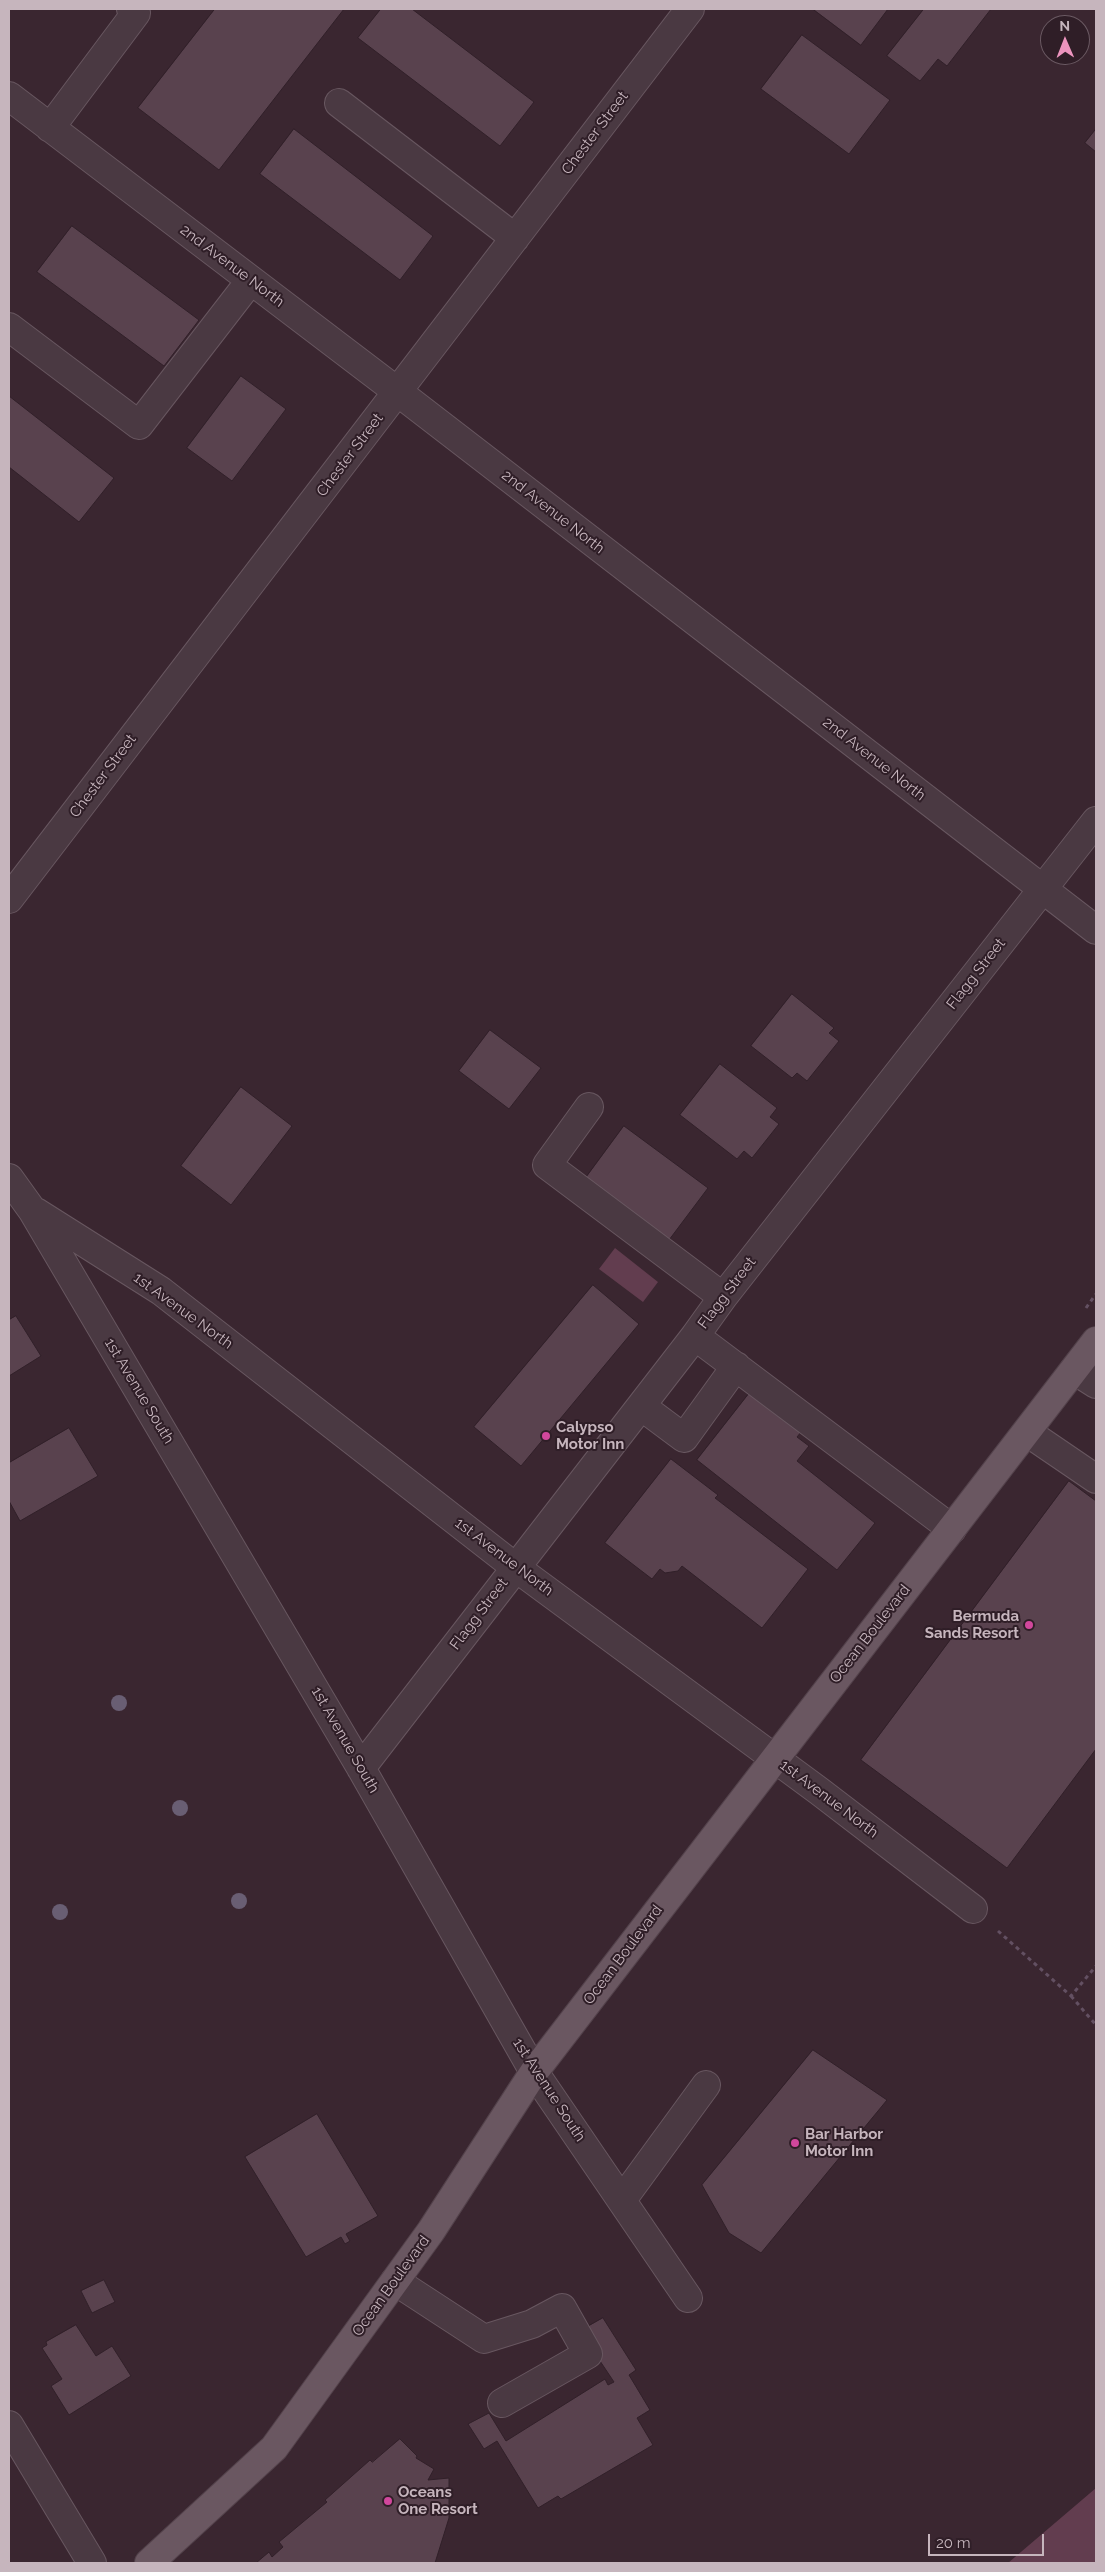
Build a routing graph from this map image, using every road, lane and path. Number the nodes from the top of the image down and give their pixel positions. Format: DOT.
graph roads {
  1 [pos="690,9"];
  2 [pos="136,10"];
  3 [pos="9,96"];
  4 [pos="339,103"];
  5 [pos="50,128"];
  6 [pos="515,238"];
  7 [pos="251,280"];
  8 [pos="9,327"];
  9 [pos="398,392"];
  10 [pos="1096,821"];
  11 [pos="1042,889"];
  12 [pos="9,900"];
  13 [pos="1096,930"];
  14 [pos="589,1107"];
  15 [pos="9,1178"];
  16 [pos="32,1210"];
  17 [pos="723,1297"];
  18 [pos="695,1336"];
  19 [pos="1096,1341"];
  20 [pos="736,1366"];
  21 [pos="1085,1377"];
  22 [pos="641,1406"];
  23 [pos="1027,1432"];
  24 [pos="1096,1479"];
  25 [pos="952,1529"];
  26 [pos="515,1567"];
  27 [pos="774,1759"];
  28 [pos="361,1768"];
  29 [pos="973,1909"];
  30 [pos="1096,1966"];
  31 [pos="1071,1996"];
  32 [pos="1096,2025"];
  33 [pos="534,2072"];
  34 [pos="706,2085"];
  35 [pos="622,2200"];
  36 [pos="395,2281"];
  37 [pos="688,2298"];
  38 [pos="502,2403"];
  39 [pos="9,2425"];
  40 [pos="92,2563"];
  41 [pos="149,2563"];
  1 -- 6 [label="street, Chester Street"];
  2 -- 5 [label="street"];
  3 -- 5 [label="street, 2nd Avenue North"];
  4 -- 6 [label="street"];
  5 -- 7 [label="street, 2nd Avenue North"];
  6 -- 9 [label="street, Chester Street"];
  7 -- 8 [label="street"];
  7 -- 9 [label="street, 2nd Avenue North"];
  9 -- 11 [label="street, 2nd Avenue North"];
  9 -- 12 [label="street, Chester Street"];
  10 -- 11 [label="street, Flagg Street"];
  11 -- 13 [label="street, 2nd Avenue North"];
  11 -- 17 [label="street, Flagg Street"];
  14 -- 17 [label="street"];
  15 -- 16 [label="street, 1st Avenue South"];
  16 -- 26 [label="street, 1st Avenue North"];
  16 -- 28 [label="street, 1st Avenue South"];
  17 -- 18 [label="street, Flagg Street"];
  18 -- 20 [label="street"];
  18 -- 22 [label="street, Flagg Street"];
  19 -- 21 [label="main road, Ocean Boulevard"];
  20 -- 22 [label="street"];
  20 -- 25 [label="street"];
  21 -- 23 [label="main road, Ocean Boulevard"];
  22 -- 26 [label="street, Flagg Street"];
  23 -- 24 [label="street"];
  23 -- 25 [label="main road, Ocean Boulevard"];
  25 -- 27 [label="main road, Ocean Boulevard"];
  26 -- 27 [label="street, 1st Avenue North"];
  26 -- 28 [label="street, Flagg Street"];
  27 -- 29 [label="street, 1st Avenue North"];
  27 -- 33 [label="main road, Ocean Boulevard"];
  28 -- 33 [label="street, 1st Avenue South"];
  29 -- 31 [label="path"];
  30 -- 31 [label="path"];
  31 -- 32 [label="path"];
  33 -- 35 [label="street, 1st Avenue South"];
  33 -- 36 [label="main road, Ocean Boulevard"];
  34 -- 35 [label="street"];
  35 -- 37 [label="street, 1st Avenue South"];
  36 -- 38 [label="street"];
  36 -- 41 [label="main road, Ocean Boulevard"];
  39 -- 40 [label="street"];
}
